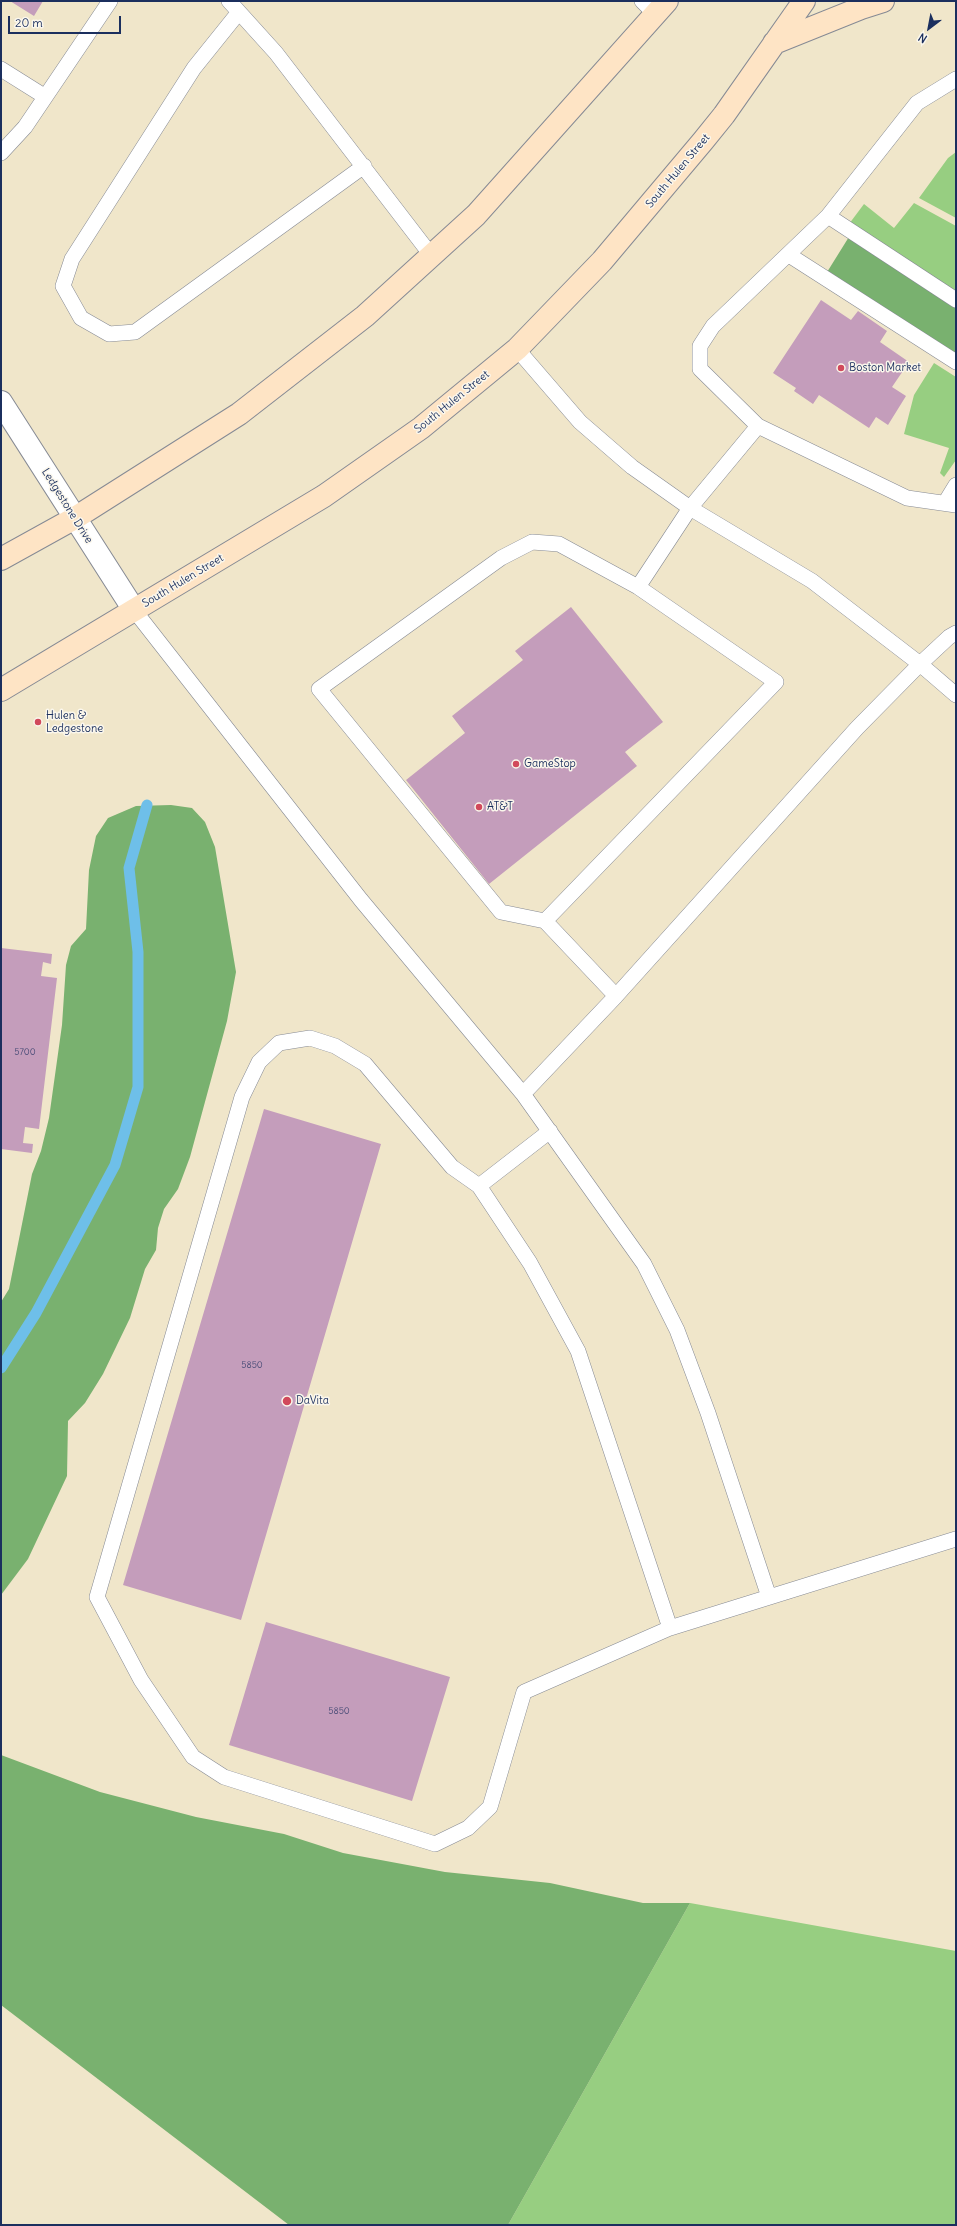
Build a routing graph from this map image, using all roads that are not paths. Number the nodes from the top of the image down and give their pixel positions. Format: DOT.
graph roads {
  1 [pos="110,1"];
  2 [pos="804,1"];
  3 [pos="883,1"];
  4 [pos="234,6"];
  5 [pos="655,6"];
  6 [pos="774,43"];
  7 [pos="1,69"];
  8 [pos="956,79"];
  9 [pos="44,96"];
  10 [pos="1,153"];
  11 [pos="364,166"];
  12 [pos="828,216"];
  13 [pos="789,255"];
  14 [pos="431,256"];
  15 [pos="956,300"];
  16 [pos="517,349"];
  17 [pos="956,362"];
  18 [pos="1,402"];
  19 [pos="758,426"];
  20 [pos="956,485"];
  21 [pos="950,504"];
  22 [pos="690,508"];
  23 [pos="75,518"];
  24 [pos="1,560"];
  25 [pos="638,587"];
  26 [pos="134,610"];
  27 [pos="956,633"];
  28 [pos="920,664"];
  29 [pos="1,690"];
  30 [pos="956,695"];
  31 [pos="545,920"];
  32 [pos="616,996"];
  33 [pos="523,1094"];
  34 [pos="550,1131"];
  35 [pos="479,1186"];
  36 [pos="956,1539"];
  37 [pos="769,1597"];
  38 [pos="670,1628"];
  1 -- 9 [label="lane"];
  2 -- 6 [label="main road, South Hulen Street"];
  3 -- 6 [label="main road"];
  4 -- 11 [label="lane"];
  4 -- 11 [label="lane"];
  5 -- 14 [label="main road"];
  6 -- 16 [label="main road, South Hulen Street"];
  7 -- 9 [label="lane"];
  8 -- 12 [label="lane"];
  9 -- 10 [label="lane"];
  11 -- 14 [label="lane"];
  12 -- 13 [label="lane"];
  12 -- 15 [label="lane"];
  13 -- 17 [label="lane"];
  13 -- 19 [label="lane"];
  14 -- 23 [label="main road"];
  16 -- 22 [label="lane"];
  16 -- 26 [label="main road, South Hulen Street"];
  18 -- 23 [label="street, Ledgestone Drive"];
  19 -- 21 [label="lane"];
  19 -- 22 [label="lane"];
  20 -- 21 [label="lane"];
  22 -- 25 [label="lane"];
  22 -- 28 [label="lane"];
  23 -- 24 [label="main road"];
  23 -- 26 [label="street, Ledgestone Drive"];
  25 -- 31 [label="lane"];
  25 -- 31 [label="lane"];
  26 -- 29 [label="main road, South Hulen Street"];
  26 -- 33 [label="lane"];
  27 -- 28 [label="lane"];
  28 -- 30 [label="lane"];
  28 -- 32 [label="lane"];
  31 -- 32 [label="lane"];
  32 -- 33 [label="lane"];
  33 -- 34 [label="lane"];
  34 -- 35 [label="lane"];
  34 -- 37 [label="lane"];
  35 -- 38 [label="lane"];
  35 -- 38 [label="lane"];
  36 -- 37 [label="lane"];
  37 -- 38 [label="lane"];
}
